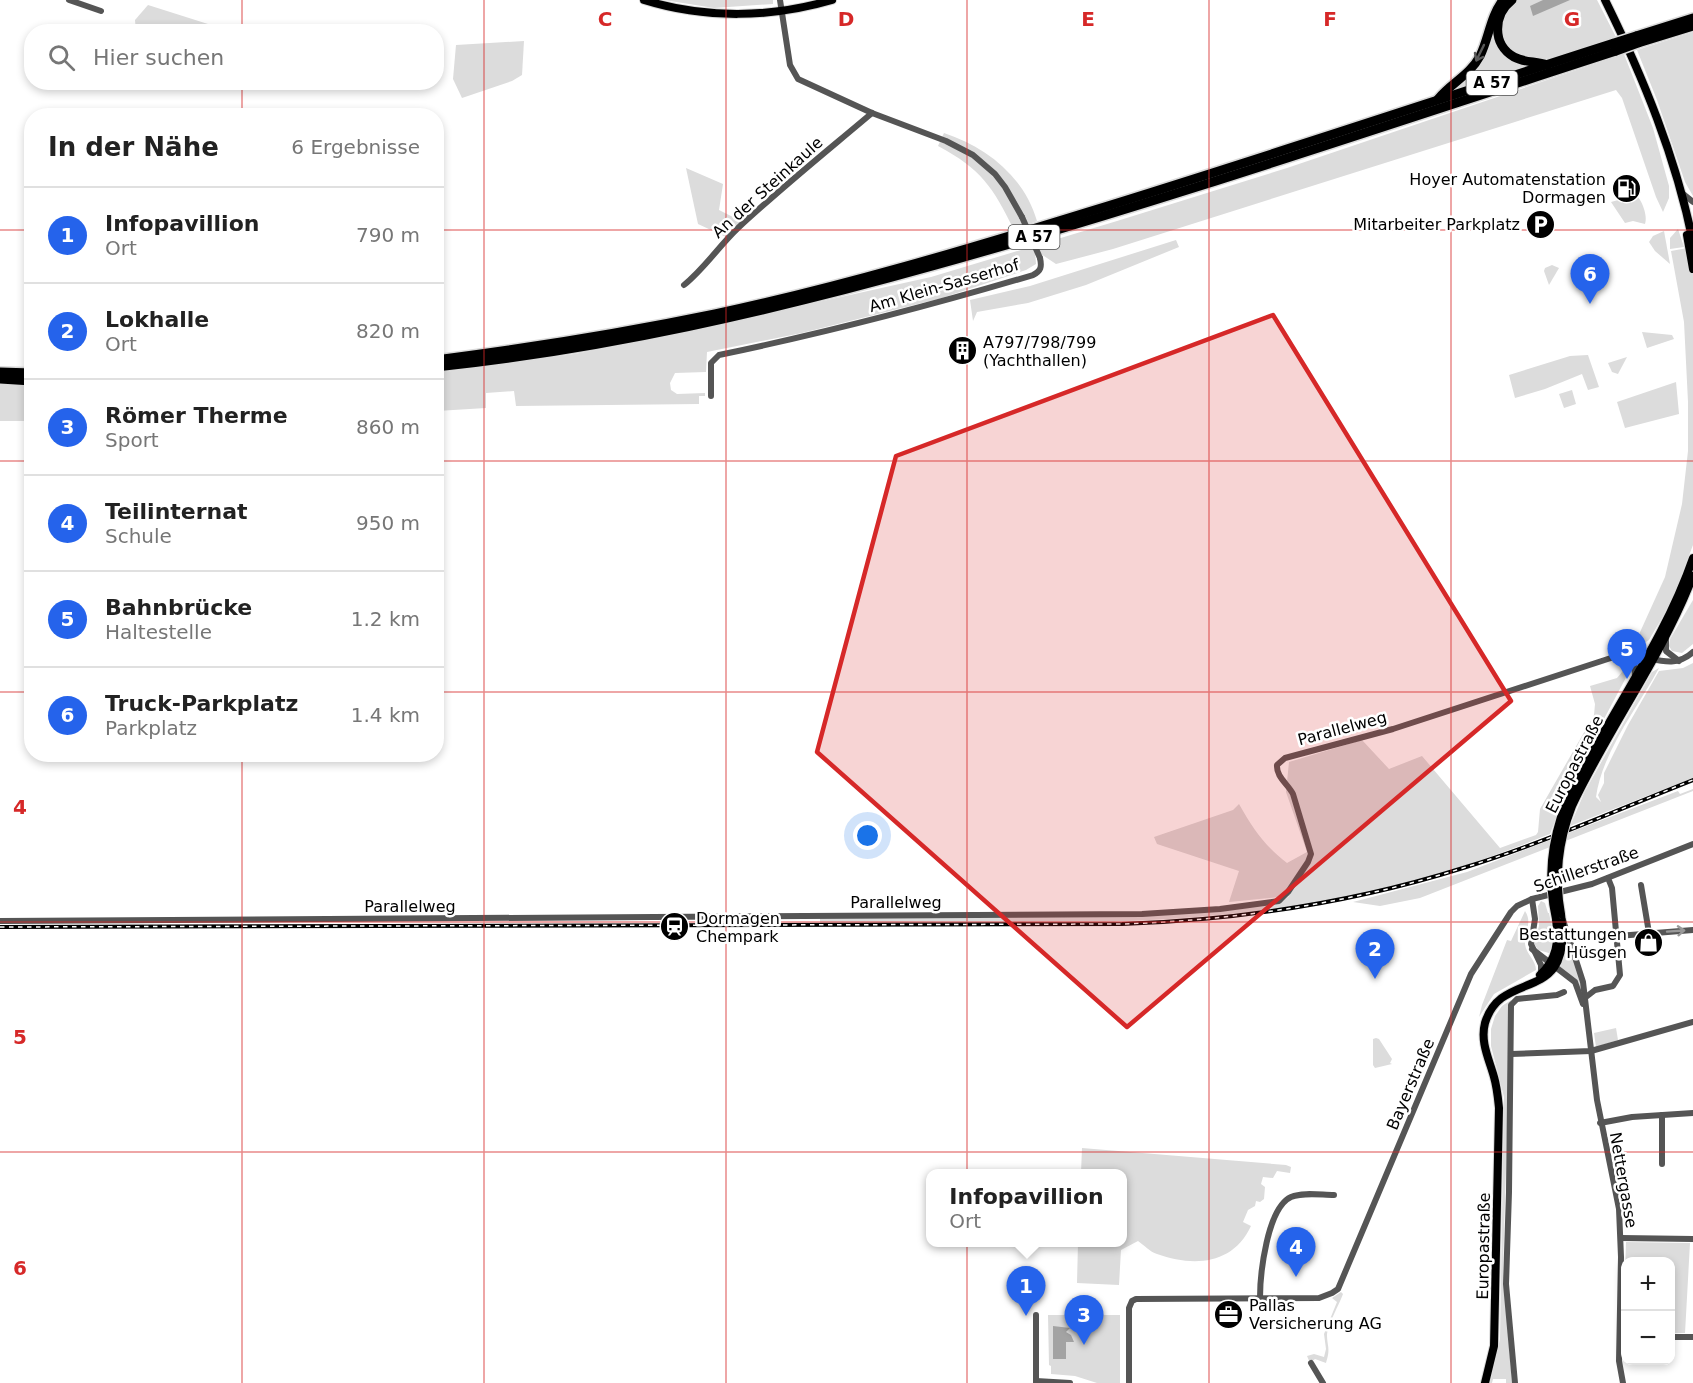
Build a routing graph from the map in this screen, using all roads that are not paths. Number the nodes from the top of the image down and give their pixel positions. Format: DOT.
graph roads {
  1 [pos="69,0"];
  2 [pos="644,0"];
  3 [pos="780,0"];
  4 [pos="832,0"];
  5 [pos="1503,0"];
  6 [pos="1512,0"];
  7 [pos="1605,0"];
  8 [pos="101,11"];
  9 [pos="782,11"];
  10 [pos="1693,18"];
  11 [pos="1693,26"];
  12 [pos="1637,40"];
  13 [pos="1615,47"];
  14 [pos="1547,65"];
  15 [pos="1436,101"];
  16 [pos="872,113"];
  17 [pos="1657,122"];
  18 [pos="1682,192"];
  19 [pos="1693,202"];
  20 [pos="1688,215"];
  21 [pos="1693,242"];
  22 [pos="1693,269"];
  23 [pos="684,285"];
  24 [pos="444,359"];
  25 [pos="444,367"];
  26 [pos="0,372"];
  27 [pos="24,373"];
  28 [pos="0,379"];
  29 [pos="24,380"];
  30 [pos="711,396"];
  31 [pos="1693,558"];
  32 [pos="1693,576"];
  33 [pos="1667,636"];
  34 [pos="1693,652"];
  35 [pos="1617,656"];
  36 [pos="1650,658"];
  37 [pos="1679,661"];
  38 [pos="1635,676"];
  39 [pos="1569,804"];
  40 [pos="1693,844"];
  41 [pos="1608,878"];
  42 [pos="1641,885"];
  43 [pos="1532,899"];
  44 [pos="1558,917"];
  45 [pos="0,921"];
  46 [pos="1693,930"];
  47 [pos="1649,933"];
  48 [pos="1617,936"];
  49 [pos="1581,939"];
  50 [pos="1533,949"];
  51 [pos="1557,950"];
  52 [pos="1540,955"];
  53 [pos="1553,964"];
  54 [pos="1541,973"];
  55 [pos="1583,982"];
  56 [pos="1525,986"];
  57 [pos="1595,990"];
  58 [pos="1564,992"];
  59 [pos="1586,997"];
  60 [pos="1587,1019"];
  61 [pos="1693,1022"];
  62 [pos="1591,1051"];
  63 [pos="1511,1054"];
  64 [pos="1693,1113"];
  65 [pos="1662,1115"];
  66 [pos="1600,1123"];
  67 [pos="1662,1164"];
  68 [pos="1334,1195"];
  69 [pos="1621,1238"];
  70 [pos="1693,1239"];
  71 [pos="1260,1298"];
  72 [pos="1622,1311"];
  73 [pos="1036,1315"];
  74 [pos="1675,1336"];
  75 [pos="1693,1337"];
  76 [pos="1621,1350"];
  77 [pos="1311,1363"];
  78 [pos="1036,1382"];
  79 [pos="1070,1383"];
  80 [pos="1129,1383"];
  81 [pos="1323,1383"];
  82 [pos="1485,1383"];
  83 [pos="1515,1383"];
  84 [pos="1623,1383"];
  1 -- 8 [label="street"];
  2 -- 9 [label="main road"];
  3 -- 9 [label="street"];
  4 -- 9 [label="main road"];
  5 -- 15 [label="highway, one-way"];
  6 -- 14 [label="highway"];
  7 -- 17 [label="main road"];
  9 -- 16 [label="street, Am Klein-Sasserhof"];
  10 -- 12 [label="highway, A 57"];
  11 -- 12 [label="highway, A 57"];
  12 -- 13 [label="highway, A 57, bridge"];
  13 -- 14 [label="highway, A 57"];
  13 -- 25 [label="highway, A 57"];
  14 -- 15 [label="highway, A 57"];
  15 -- 24 [label="highway, A 57"];
  16 -- 23 [label="street, An der Steinkaule"];
  16 -- 30 [label="street, Am Klein-Sasserhof, bridge"];
  17 -- 18 [label="main road"];
  17 -- 20 [label="main road"];
  18 -- 19 [label="street"];
  18 -- 20 [label="main road"];
  20 -- 21 [label="main road"];
  20 -- 22 [label="main road"];
  26 -- 27 [label="highway"];
  28 -- 29 [label="highway"];
  31 -- 36 [label="main road, Europastraße"];
  32 -- 33 [label="main road, Europastraße"];
  33 -- 36 [label="main road, Europastraße"];
  33 -- 37 [label="street"];
  34 -- 37 [label="street"];
  35 -- 36 [label="street, Parallelweg"];
  35 -- 38 [label="street"];
  35 -- 45 [label="street, Parallelweg"];
  36 -- 37 [label="street, Parallelweg"];
  36 -- 38 [label="main road, Europastraße"];
  36 -- 39 [label="main road, Europastraße"];
  38 -- 39 [label="main road, Europastraße"];
  39 -- 44 [label="main road, Europastraße, bridge"];
  40 -- 41 [label="street, Schillerstraße"];
  41 -- 43 [label="street, Schillerstraße"];
  41 -- 48 [label="street"];
  42 -- 47 [label="street"];
  43 -- 50 [label="street, Schillerstraße"];
  43 -- 71 [label="street, Bayerstraße"];
  44 -- 51 [label="main road, Europastraße"];
  44 -- 53 [label="main road, Europastraße"];
  44 -- 55 [label="street, Nettergasse"];
  47 -- 46 [label="street, one-way"];
  47 -- 48 [label="street"];
  48 -- 49 [label="street"];
  48 -- 57 [label="street"];
  50 -- 52 [label="street"];
  50 -- 54 [label="street, Schillerstraße"];
  51 -- 52 [label="street"];
  51 -- 53 [label="main road, Europastraße"];
  52 -- 53 [label="street"];
  53 -- 54 [label="main road, Europastraße"];
  53 -- 56 [label="main road, Europastraße"];
  53 -- 60 [label="street, Nettergasse"];
  54 -- 56 [label="main road, Europastraße"];
  55 -- 57 [label="street"];
  55 -- 59 [label="street, Nettergasse"];
  56 -- 82 [label="main road, Europastraße"];
  57 -- 59 [label="street"];
  58 -- 63 [label="street"];
  59 -- 60 [label="street, Nettergasse"];
  60 -- 62 [label="street, Nettergasse"];
  61 -- 62 [label="street"];
  62 -- 63 [label="street"];
  62 -- 66 [label="street, Nettergasse"];
  63 -- 83 [label="street"];
  64 -- 65 [label="street"];
  65 -- 66 [label="street"];
  65 -- 67 [label="street"];
  66 -- 69 [label="street, Nettergasse"];
  68 -- 71 [label="street"];
  69 -- 70 [label="street"];
  69 -- 72 [label="street, Nettergasse"];
  71 -- 80 [label="street"];
  73 -- 78 [label="street"];
  74 -- 75 [label="street"];
  76 -- 84 [label="street, Nettergasse"];
  77 -- 81 [label="street"];
  78 -- 79 [label="street"];
}
